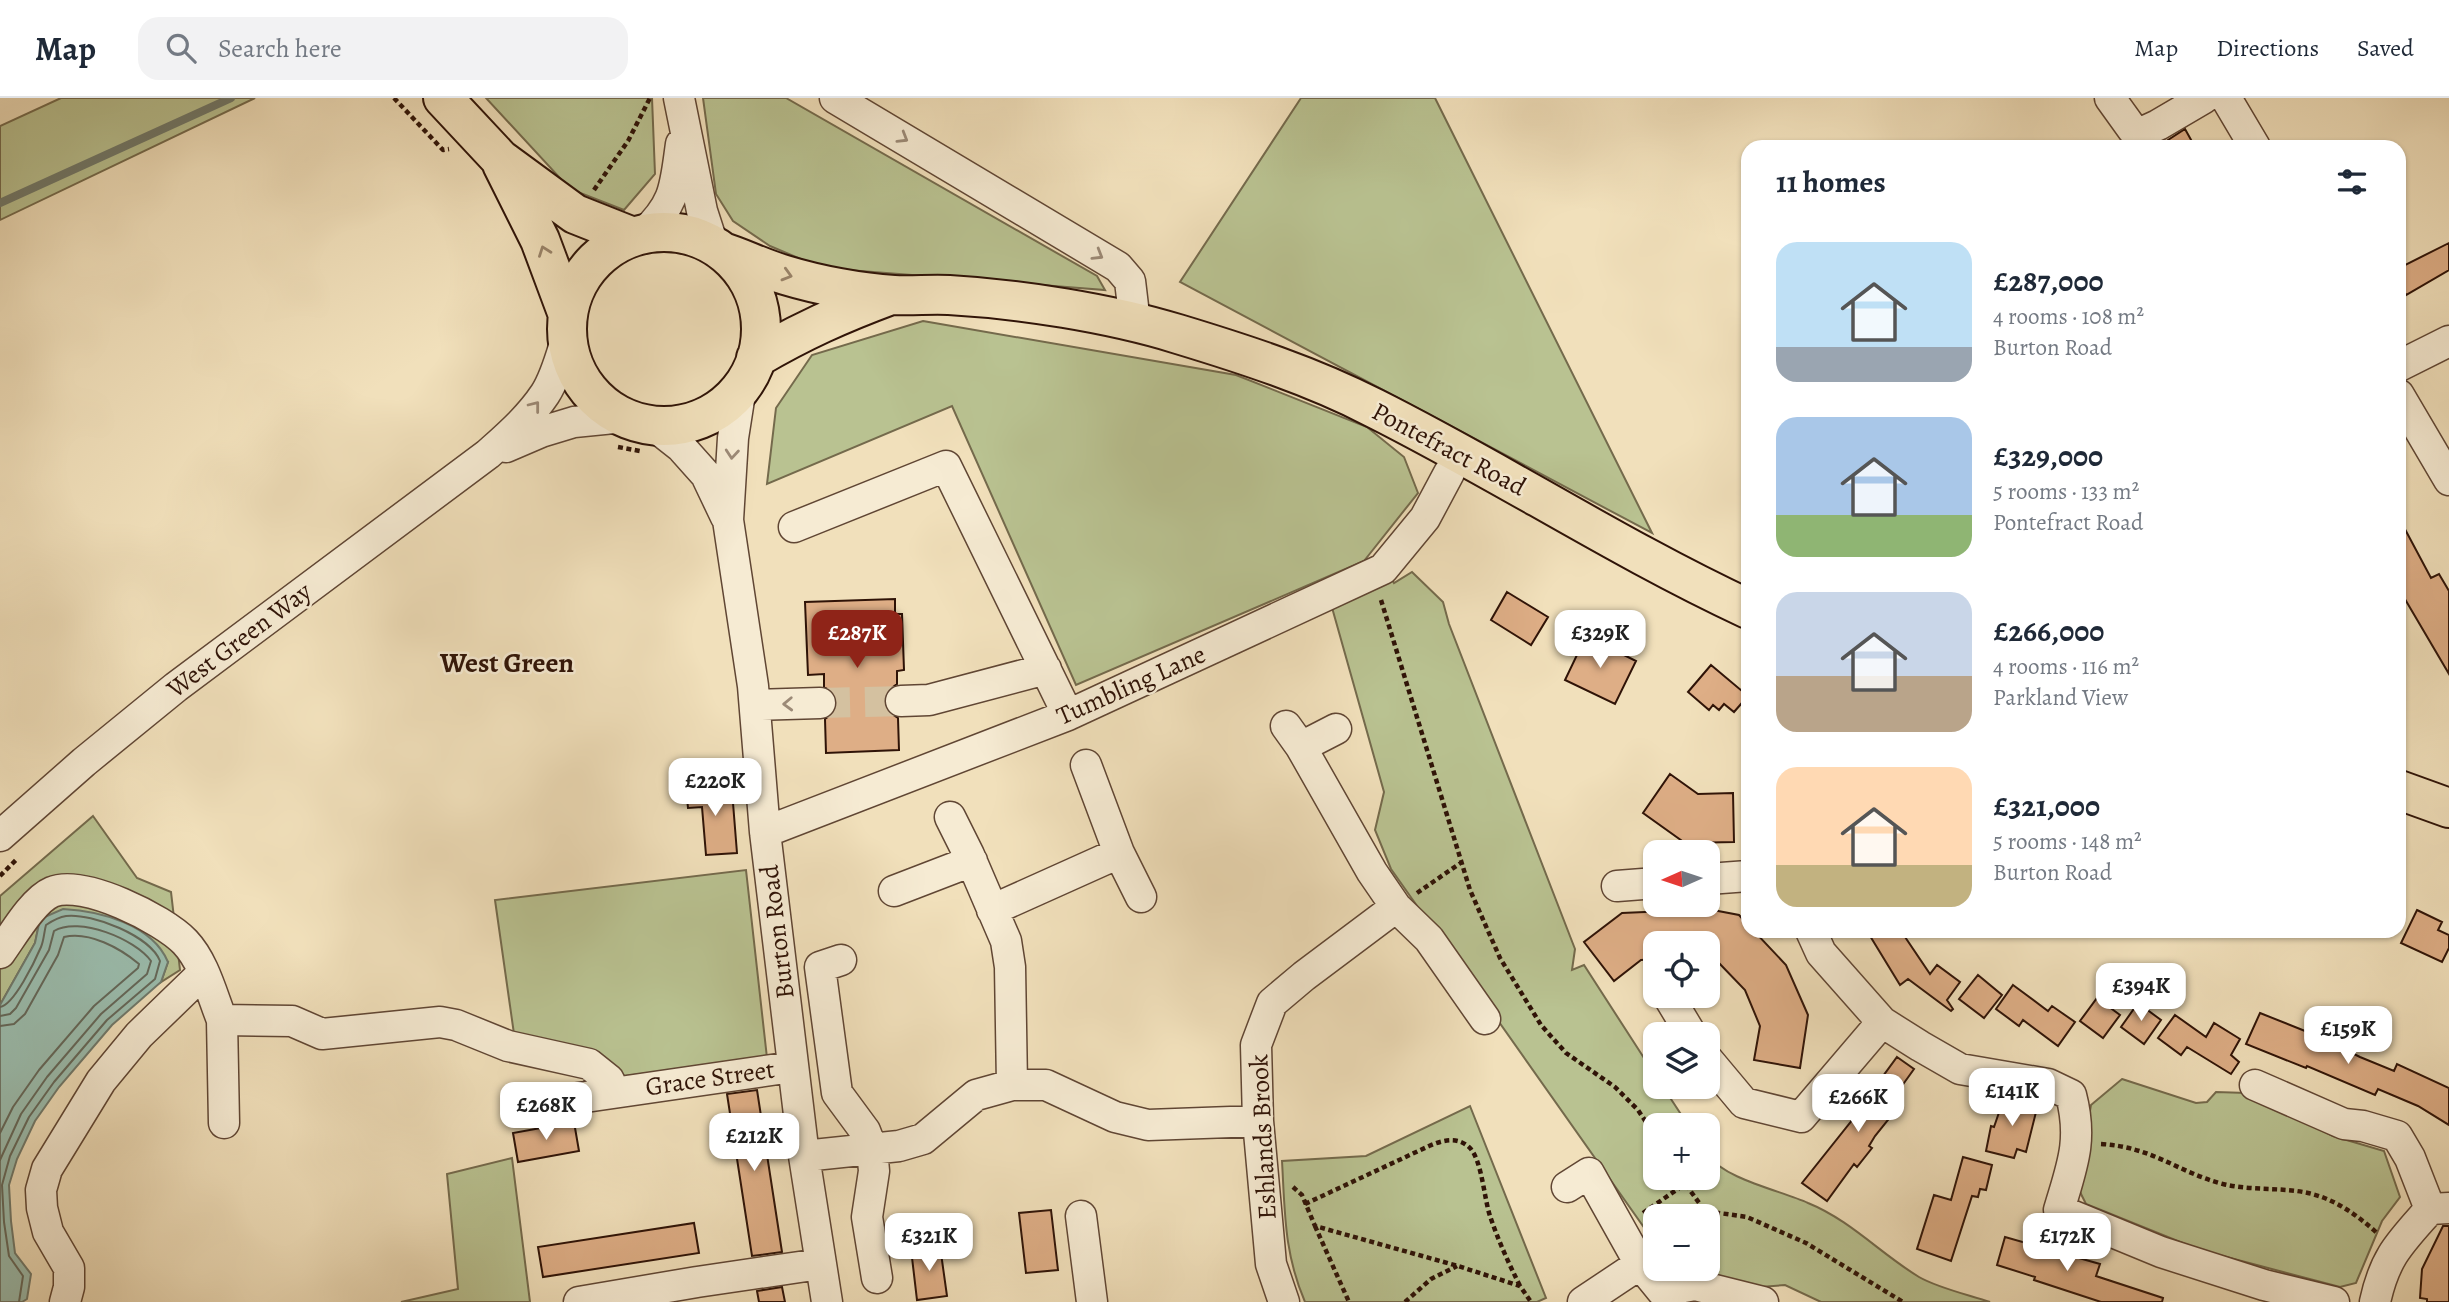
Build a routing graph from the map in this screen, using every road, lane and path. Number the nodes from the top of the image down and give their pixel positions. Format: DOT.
graph roads {
  1 [pos="443,98"];
  2 [pos="650,98"];
  3 [pos="2110,98"];
  4 [pos="2204,98"];
  5 [pos="2226,98"];
  6 [pos="840,100"];
  7 [pos="682,112"];
  8 [pos="2251,140"];
  9 [pos="500,159"];
  10 [pos="582,209"];
  11 [pos="638,235"];
  12 [pos="718,248"];
  13 [pos="893,295"];
  14 [pos="1135,323"];
  15 [pos="568,326"];
  16 [pos="2449,341"];
  17 [pos="2406,362"];
  18 [pos="749,373"];
  19 [pos="2406,407"];
  20 [pos="634,435"];
  21 [pos="488,454"];
  22 [pos="1449,473"];
  23 [pos="2449,480"];
  24 [pos="728,520"];
  25 [pos="794,527"];
  26 [pos="1374,573"];
  27 [pos="1741,605"];
  28 [pos="1046,668"];
  29 [pos="915,701"];
  30 [pos="820,703"];
  31 [pos="755,705"];
  32 [pos="1068,715"];
  33 [pos="1336,729"];
  34 [pos="1086,765"];
  35 [pos="2406,793"];
  36 [pos="2449,808"];
  37 [pos="950,817"];
  38 [pos="765,832"];
  39 [pos="0,836"];
  40 [pos="1119,853"];
  41 [pos="970,858"];
  42 [pos="1462,862"];
  43 [pos="1741,877"];
  44 [pos="1720,878"];
  45 [pos="1643,884"];
  46 [pos="1617,886"];
  47 [pos="894,891"];
  48 [pos="1141,897"];
  49 [pos="1396,907"];
  50 [pos="992,910"];
  51 [pos="1814,938"];
  52 [pos="0,953"];
  53 [pos="841,960"];
  54 [pos="203,973"];
  55 [pos="1485,1019"];
  56 [pos="222,1020"];
  57 [pos="1882,1022"];
  58 [pos="792,1066"];
  59 [pos="1720,1074"];
  60 [pos="1012,1084"];
  61 [pos="2255,1085"];
  62 [pos="613,1092"];
  63 [pos="544,1103"];
  64 [pos="1643,1118"];
  65 [pos="1258,1121"];
  66 [pos="224,1123"];
  67 [pos="872,1149"];
  68 [pos="2076,1150"];
  69 [pos="804,1156"];
  70 [pos="1264,1186"];
  71 [pos="1567,1187"];
  72 [pos="1676,1190"];
  73 [pos="1689,1190"];
  74 [pos="1305,1204"];
  75 [pos="2439,1208"];
  76 [pos="1081,1216"];
  77 [pos="1315,1226"];
  78 [pos="1621,1228"];
  79 [pos="2393,1250"];
  80 [pos="820,1264"];
  81 [pos="1640,1264"];
  82 [pos="1458,1266"];
  83 [pos="877,1278"];
  84 [pos="1520,1286"];
  85 [pos="699,1292"];
  86 [pos="65,1302"];
  87 [pos="579,1302"];
  88 [pos="827,1302"];
  89 [pos="1092,1302"];
  90 [pos="1284,1302"];
  91 [pos="1349,1302"];
  92 [pos="1405,1302"];
  93 [pos="1531,1302"];
  94 [pos="1583,1302"];
  95 [pos="1763,1302"];
  96 [pos="1903,1302"];
  97 [pos="2334,1302"];
  98 [pos="2375,1302"];
  1 -- 9 [label="highway"];
  2 -- 10 [label="path"];
  3 -- 4 [label="street"];
  5 -- 8 [label="street"];
  6 -- 14 [label="street, one-way"];
  7 -- 11 [label="street"];
  7 -- 12 [label="street"];
  9 -- 10 [label="highway"];
  15 -- 9 [label="highway, one-way"];
  10 -- 11 [label="highway"];
  11 -- 12 [label="highway"];
  11 -- 15 [label="highway"];
  12 -- 13 [label="highway, Pontefract Road, one-way"];
  12 -- 18 [label="highway"];
  13 -- 14 [label="highway, Pontefract Road"];
  13 -- 18 [label="highway, Pontefract Road"];
  14 -- 27 [label="highway, Pontefract Road"];
  15 -- 20 [label="highway"];
  21 -- 15 [label="street, West Green Way, one-way"];
  16 -- 17 [label="street"];
  18 -- 20 [label="highway"];
  18 -- 24 [label="street, Burton Road, one-way"];
  19 -- 23 [label="street"];
  20 -- 21 [label="street, West Green Way"];
  20 -- 24 [label="street, Burton Road"];
  21 -- 39 [label="street, West Green Way"];
  22 -- 26 [label="street, Tumbling Lane"];
  24 -- 31 [label="street, Burton Road"];
  25 -- 28 [label="street"];
  26 -- 32 [label="street, Tumbling Lane"];
  26 -- 42 [label="path"];
  28 -- 29 [label="street"];
  28 -- 32 [label="street"];
  30 -- 31 [label="street, one-way"];
  31 -- 38 [label="street, Burton Road"];
  32 -- 38 [label="street, Tumbling Lane"];
  33 -- 49 [label="street"];
  34 -- 40 [label="street"];
  35 -- 36 [label="highway"];
  37 -- 41 [label="street"];
  38 -- 58 [label="street, Burton Road"];
  40 -- 48 [label="street"];
  40 -- 50 [label="street"];
  41 -- 47 [label="street"];
  41 -- 50 [label="street"];
  42 -- 49 [label="path"];
  42 -- 64 [label="path"];
  43 -- 44 [label="street"];
  45 -- 46 [label="street"];
  49 -- 55 [label="street"];
  49 -- 65 [label="street, Eshlands Brook"];
  50 -- 60 [label="street"];
  51 -- 57 [label="street"];
  52 -- 54 [label="street"];
  53 -- 67 [label="street"];
  54 -- 56 [label="street"];
  54 -- 86 [label="street"];
  56 -- 62 [label="street"];
  56 -- 66 [label="street"];
  57 -- 59 [label="street"];
  57 -- 68 [label="street"];
  58 -- 62 [label="street, Grace Street"];
  58 -- 69 [label="street, Burton Road"];
  60 -- 65 [label="street"];
  60 -- 67 [label="street"];
  61 -- 75 [label="street"];
  62 -- 63 [label="street, Grace Street"];
  65 -- 70 [label="street, Eshlands Brook"];
  67 -- 69 [label="street"];
  67 -- 83 [label="street"];
  68 -- 79 [label="path"];
  68 -- 97 [label="street"];
  69 -- 80 [label="street, Burton Road"];
  70 -- 74 [label="path"];
  70 -- 90 [label="street, Eshlands Brook"];
  71 -- 78 [label="street"];
  72 -- 78 [label="path"];
  73 -- 96 [label="path"];
  74 -- 77 [label="path"];
  74 -- 84 [label="path"];
  75 -- 79 [label="street"];
  76 -- 89 [label="street"];
  77 -- 82 [label="path"];
  77 -- 91 [label="path"];
  78 -- 81 [label="street"];
  79 -- 98 [label="street"];
  80 -- 85 [label="street"];
  80 -- 88 [label="street, Burton Road"];
  81 -- 94 [label="street"];
  81 -- 95 [label="street"];
  82 -- 84 [label="path"];
  82 -- 92 [label="path"];
  84 -- 93 [label="path"];
  85 -- 87 [label="street"];
}
